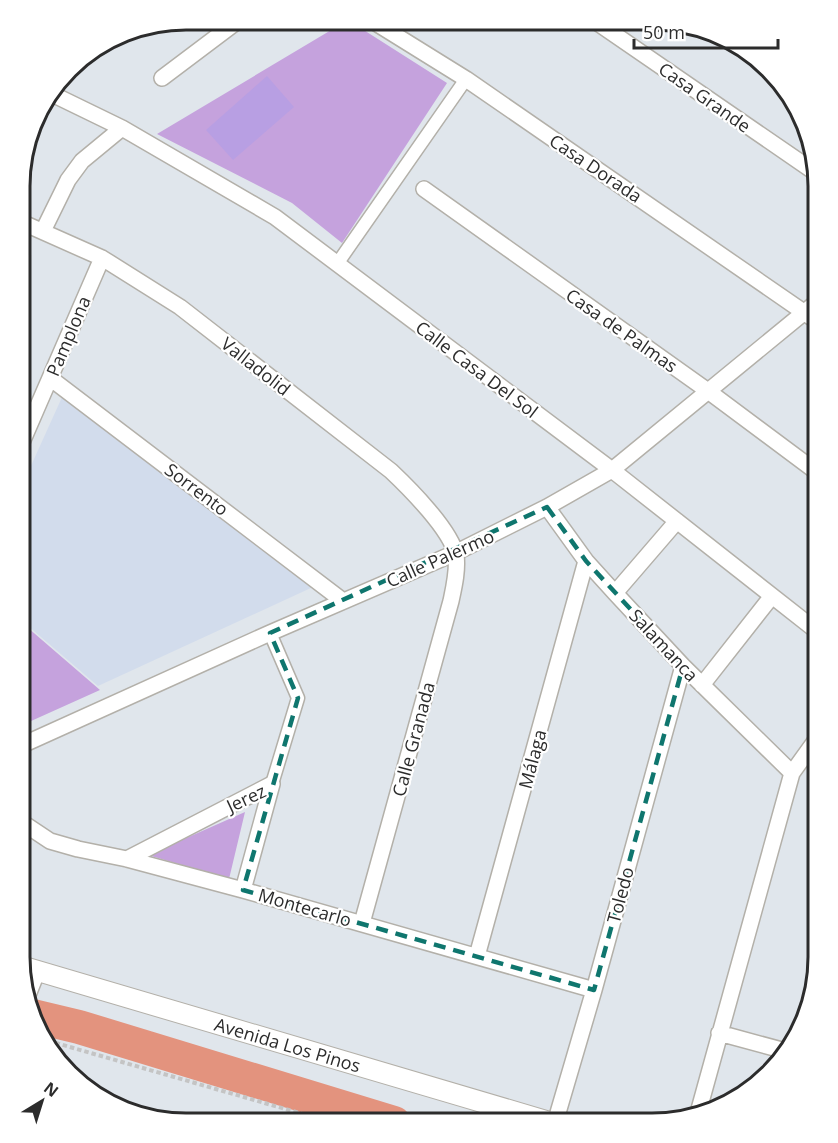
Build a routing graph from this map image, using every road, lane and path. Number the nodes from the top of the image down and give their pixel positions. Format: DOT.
graph roads {
  1 [pos="226,30"];
  2 [pos="387,30"];
  3 [pos="608,30"];
  4 [pos="162,78"];
  5 [pos="466,79"];
  6 [pos="58,97"];
  7 [pos="122,128"];
  8 [pos="807,167"];
  9 [pos="424,189"];
  10 [pos="30,226"];
  11 [pos="43,231"];
  12 [pos="102,258"];
  13 [pos="337,264"];
  14 [pos="806,312"];
  15 [pos="50,378"];
  16 [pos="708,391"];
  17 [pos="30,424"];
  18 [pos="808,466"];
  19 [pos="612,470"];
  20 [pos="547,507"];
  21 [pos="677,521"];
  22 [pos="455,553"];
  23 [pos="586,561"];
  24 [pos="615,593"];
  25 [pos="771,596"];
  26 [pos="343,601"];
  27 [pos="808,624"];
  28 [pos="270,633"];
  29 [pos="683,666"];
  30 [pos="702,685"];
  31 [pos="30,741"];
  32 [pos="808,751"];
  33 [pos="792,773"];
  34 [pos="272,784"];
  35 [pos="30,828"];
  36 [pos="127,859"];
  37 [pos="243,890"];
  38 [pos="362,924"];
  39 [pos="477,957"];
  40 [pos="30,968"];
  41 [pos="594,990"];
  42 [pos="719,1033"];
  43 [pos="55,1043"];
  44 [pos="778,1049"];
  45 [pos="700,1105"];
  46 [pos="299,1113"];
  47 [pos="520,1113"];
  48 [pos="557,1113"];
  1 -- 4 [label="street"];
  2 -- 5 [label="street, Casa Dorada"];
  3 -- 8 [label="street, Casa Grande"];
  5 -- 13 [label="street"];
  5 -- 14 [label="street, Casa Dorada"];
  6 -- 7 [label="street, Calle Casa Del Sol"];
  7 -- 11 [label="street"];
  7 -- 13 [label="street, Calle Casa Del Sol"];
  9 -- 16 [label="street, Casa de Palmas"];
  10 -- 11 [label="street, Valladolid"];
  11 -- 12 [label="street, Valladolid"];
  12 -- 15 [label="street, Pamplona"];
  12 -- 22 [label="street, Valladolid"];
  13 -- 19 [label="street, Calle Casa Del Sol"];
  14 -- 16 [label="street, Calle Palermo"];
  15 -- 17 [label="street, Pamplona"];
  15 -- 26 [label="street, Sorrento"];
  16 -- 18 [label="street, Casa de Palmas"];
  16 -- 19 [label="street, Calle Palermo"];
  19 -- 20 [label="street, Calle Palermo"];
  19 -- 21 [label="street, Calle Casa Del Sol"];
  20 -- 22 [label="street, Calle Palermo"];
  20 -- 23 [label="street, Salamanca"];
  21 -- 24 [label="street"];
  21 -- 25 [label="street, Calle Casa Del Sol"];
  22 -- 26 [label="street, Calle Palermo"];
  22 -- 38 [label="street, Calle Granada"];
  23 -- 24 [label="street, Salamanca"];
  23 -- 39 [label="street, Málaga"];
  24 -- 29 [label="street, Salamanca"];
  25 -- 27 [label="street, Calle Casa Del Sol"];
  25 -- 30 [label="street"];
  26 -- 28 [label="street, Calle Palermo"];
  28 -- 31 [label="street, Calle Palermo"];
  28 -- 34 [label="street"];
  29 -- 30 [label="street, Salamanca"];
  29 -- 41 [label="street, Toledo"];
  30 -- 33 [label="street, Salamanca"];
  32 -- 33 [label="street"];
  33 -- 42 [label="street"];
  34 -- 36 [label="street, Jerez"];
  34 -- 37 [label="street, Jerez"];
  35 -- 36 [label="street, Montecarlo"];
  36 -- 37 [label="street, Montecarlo"];
  37 -- 38 [label="street, Montecarlo"];
  38 -- 39 [label="street, Montecarlo"];
  39 -- 41 [label="street, Montecarlo"];
  40 -- 47 [label="street, Avenida Los Pinos"];
  41 -- 48 [label="street, Toledo"];
  42 -- 44 [label="street"];
  42 -- 45 [label="street"];
  43 -- 46 [label="path"];
}
